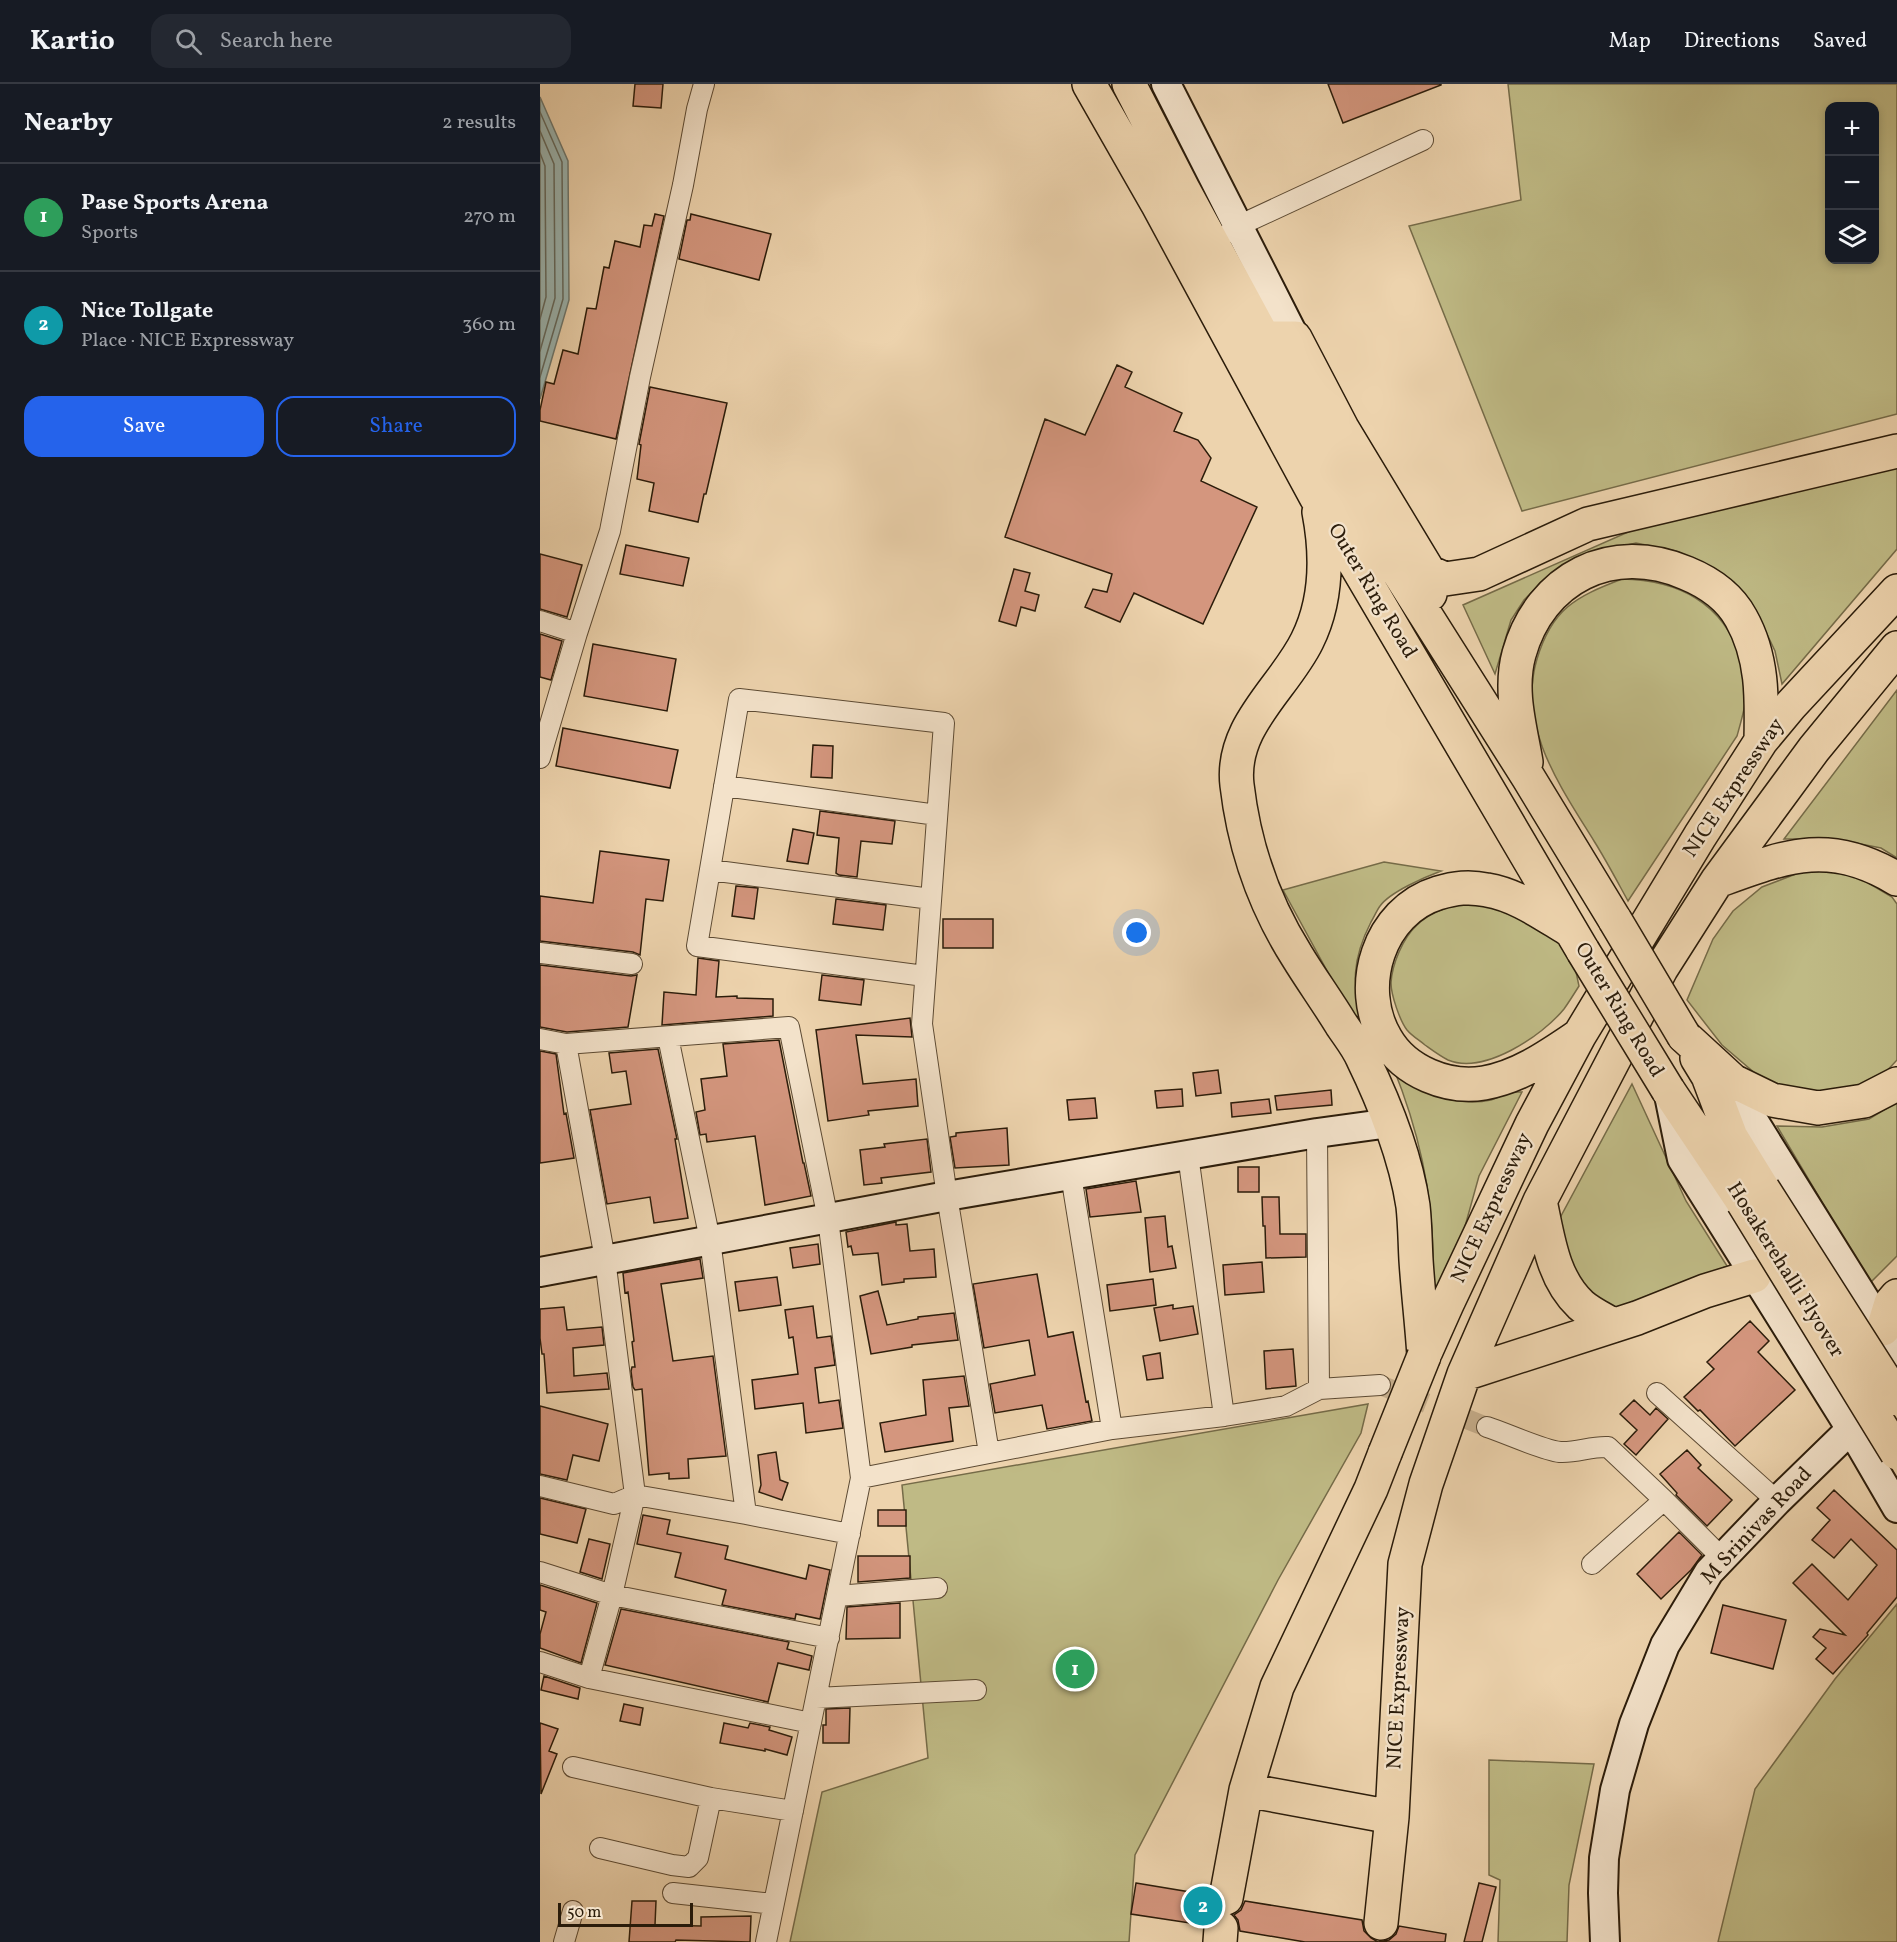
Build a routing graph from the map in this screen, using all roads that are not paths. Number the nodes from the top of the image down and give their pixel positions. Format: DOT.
graph roads {
  1 [pos="704,84"];
  2 [pos="1089,84"];
  3 [pos="1129,84"];
  4 [pos="1166,84"];
  5 [pos="1423,140"];
  6 [pos="1226,236"];
  7 [pos="1280,338"];
  8 [pos="1897,451"];
  9 [pos="1316,497"];
  10 [pos="1429,572"];
  11 [pos="1897,591"];
  12 [pos="540,621"];
  13 [pos="1432,625"];
  14 [pos="577,633"];
  15 [pos="1897,648"];
  16 [pos="1761,741"];
  17 [pos="540,758"];
  18 [pos="1528,777"];
  19 [pos="724,786"];
  20 [pos="937,815"];
  21 [pos="710,870"];
  22 [pos="1897,879"];
  23 [pos="1717,882"];
  24 [pos="931,899"];
  25 [pos="1578,941"];
  26 [pos="540,952"];
  27 [pos="632,964"];
  28 [pos="917,975"];
  29 [pos="1579,1036"];
  30 [pos="1684,1036"];
  31 [pos="668,1037"];
  32 [pos="540,1039"];
  33 [pos="566,1044"];
  34 [pos="1376,1051"];
  35 [pos="1708,1076"];
  36 [pos="1897,1084"];
  37 [pos="1668,1090"];
  38 [pos="1390,1123"];
  39 [pos="1317,1133"];
  40 [pos="1188,1155"];
  41 [pos="1071,1175"];
  42 [pos="1753,1195"];
  43 [pos="947,1196"];
  44 [pos="1540,1200"];
  45 [pos="828,1219"];
  46 [pos="710,1240"];
  47 [pos="605,1259"];
  48 [pos="540,1272"];
  49 [pos="1754,1276"];
  50 [pos="1897,1296"];
  51 [pos="1613,1325"];
  52 [pos="1890,1340"];
  53 [pos="1424,1356"];
  54 [pos="1897,1371"];
  55 [pos="1464,1374"];
  56 [pos="1380,1385"];
  57 [pos="1319,1389"];
  58 [pos="1657,1393"];
  59 [pos="1897,1400"];
  60 [pos="1224,1416"];
  61 [pos="1487,1426"];
  62 [pos="1851,1429"];
  63 [pos="1112,1430"];
  64 [pos="989,1453"];
  65 [pos="1897,1453"];
  66 [pos="861,1478"];
  67 [pos="540,1486"];
  68 [pos="635,1495"];
  69 [pos="1664,1500"];
  70 [pos="1777,1501"];
  71 [pos="1897,1508"];
  72 [pos="746,1514"];
  73 [pos="850,1534"];
  74 [pos="1722,1558"];
  75 [pos="1592,1564"];
  76 [pos="540,1572"];
  77 [pos="937,1587"];
  78 [pos="612,1595"];
  79 [pos="837,1596"];
  80 [pos="829,1638"];
  81 [pos="540,1662"];
  82 [pos="589,1678"];
  83 [pos="976,1690"];
  84 [pos="816,1698"];
  85 [pos="811,1724"];
  86 [pos="573,1767"];
  87 [pos="1246,1790"];
  88 [pos="711,1798"];
  89 [pos="793,1811"];
  90 [pos="1392,1817"];
  91 [pos="600,1848"];
  92 [pos="673,1893"];
  93 [pos="773,1904"];
  94 [pos="573,1911"];
  95 [pos="1222,1923"];
  96 [pos="1381,1923"];
  97 [pos="564,1942"];
  98 [pos="766,1942"];
  99 [pos="1605,1942"];
  1 -- 14 [label="street"];
  2 -- 9 [label="highway, Outer Ring Road"];
  3 -- 6 [label="highway, Outer Ring Road"];
  4 -- 6 [label="street"];
  5 -- 6 [label="street"];
  6 -- 7 [label="highway, Outer Ring Road"];
  7 -- 10 [label="highway"];
  7 -- 13 [label="highway, Outer Ring Road"];
  8 -- 10 [label="highway"];
  9 -- 25 [label="highway, Outer Ring Road"];
  9 -- 34 [label="highway"];
  10 -- 13 [label="highway"];
  11 -- 16 [label="highway, NICE Expressway"];
  12 -- 14 [label="street"];
  13 -- 18 [label="highway, Outer Ring Road"];
  14 -- 17 [label="street"];
  15 -- 23 [label="highway, NICE Expressway"];
  16 -- 18 [label="highway"];
  16 -- 29 [label="highway, NICE Expressway"];
  18 -- 30 [label="highway, Outer Ring Road, bridge"];
  19 -- 20 [label="street"];
  19 -- 20 [label="street"];
  19 -- 21 [label="street"];
  20 -- 24 [label="street"];
  21 -- 24 [label="street"];
  21 -- 28 [label="street"];
  22 -- 23 [label="highway"];
  23 -- 44 [label="highway, NICE Expressway"];
  24 -- 43 [label="street"];
  25 -- 34 [label="highway"];
  25 -- 37 [label="highway, Outer Ring Road, bridge"];
  26 -- 27 [label="street"];
  29 -- 34 [label="highway"];
  29 -- 53 [label="highway, NICE Expressway"];
  30 -- 35 [label="highway, Outer Ring Road"];
  30 -- 36 [label="highway"];
  31 -- 33 [label="street"];
  31 -- 45 [label="street"];
  31 -- 46 [label="street"];
  32 -- 33 [label="street"];
  33 -- 47 [label="street"];
  34 -- 38 [label="highway"];
  35 -- 42 [label="highway, Hosakerehalli Flyover"];
  35 -- 52 [label="street"];
  37 -- 42 [label="highway, Hosakerehalli Flyover"];
  37 -- 49 [label="street"];
  38 -- 39 [label="street"];
  38 -- 53 [label="highway"];
  39 -- 40 [label="street"];
  39 -- 57 [label="street"];
  40 -- 41 [label="street"];
  40 -- 60 [label="street"];
  41 -- 43 [label="street"];
  41 -- 63 [label="street"];
  42 -- 59 [label="highway, Hosakerehalli Flyover, bridge"];
  42 -- 65 [label="highway, Hosakerehalli Flyover, bridge"];
  43 -- 45 [label="street"];
  43 -- 64 [label="street"];
  44 -- 51 [label="highway"];
  44 -- 55 [label="highway, NICE Expressway"];
  45 -- 46 [label="street"];
  45 -- 66 [label="street"];
  46 -- 47 [label="street"];
  46 -- 72 [label="street"];
  47 -- 48 [label="street"];
  47 -- 68 [label="street"];
  49 -- 51 [label="highway"];
  49 -- 62 [label="street"];
  50 -- 52 [label="highway"];
  51 -- 55 [label="highway"];
  53 -- 87 [label="highway, NICE Expressway, bridge"];
  54 -- 62 [label="street, M Srinivas Road"];
  55 -- 90 [label="highway, NICE Expressway"];
  56 -- 57 [label="street"];
  57 -- 60 [label="street"];
  58 -- 70 [label="street"];
  60 -- 63 [label="street"];
  61 -- 69 [label="street"];
  62 -- 70 [label="street, M Srinivas Road"];
  62 -- 71 [label="street"];
  63 -- 64 [label="street"];
  64 -- 66 [label="street"];
  66 -- 73 [label="street"];
  67 -- 68 [label="street"];
  68 -- 72 [label="street"];
  68 -- 78 [label="street"];
  69 -- 74 [label="street"];
  69 -- 75 [label="street"];
  70 -- 74 [label="street, M Srinivas Road"];
  72 -- 73 [label="street"];
  73 -- 79 [label="street"];
  74 -- 99 [label="street, M Srinivas Road"];
  76 -- 78 [label="street"];
  77 -- 79 [label="street"];
  78 -- 80 [label="street"];
  78 -- 82 [label="street"];
  79 -- 80 [label="street"];
  80 -- 84 [label="street"];
  81 -- 82 [label="street"];
  82 -- 85 [label="street"];
  83 -- 84 [label="street"];
  84 -- 85 [label="street"];
  85 -- 89 [label="street"];
  86 -- 88 [label="street"];
  87 -- 90 [label="highway"];
  87 -- 95 [label="highway, NICE Expressway"];
  88 -- 89 [label="street"];
  88 -- 91 [label="street"];
  89 -- 93 [label="street"];
  90 -- 96 [label="highway, NICE Expressway"];
  92 -- 93 [label="street"];
  93 -- 98 [label="street"];
  94 -- 97 [label="street"];
}
